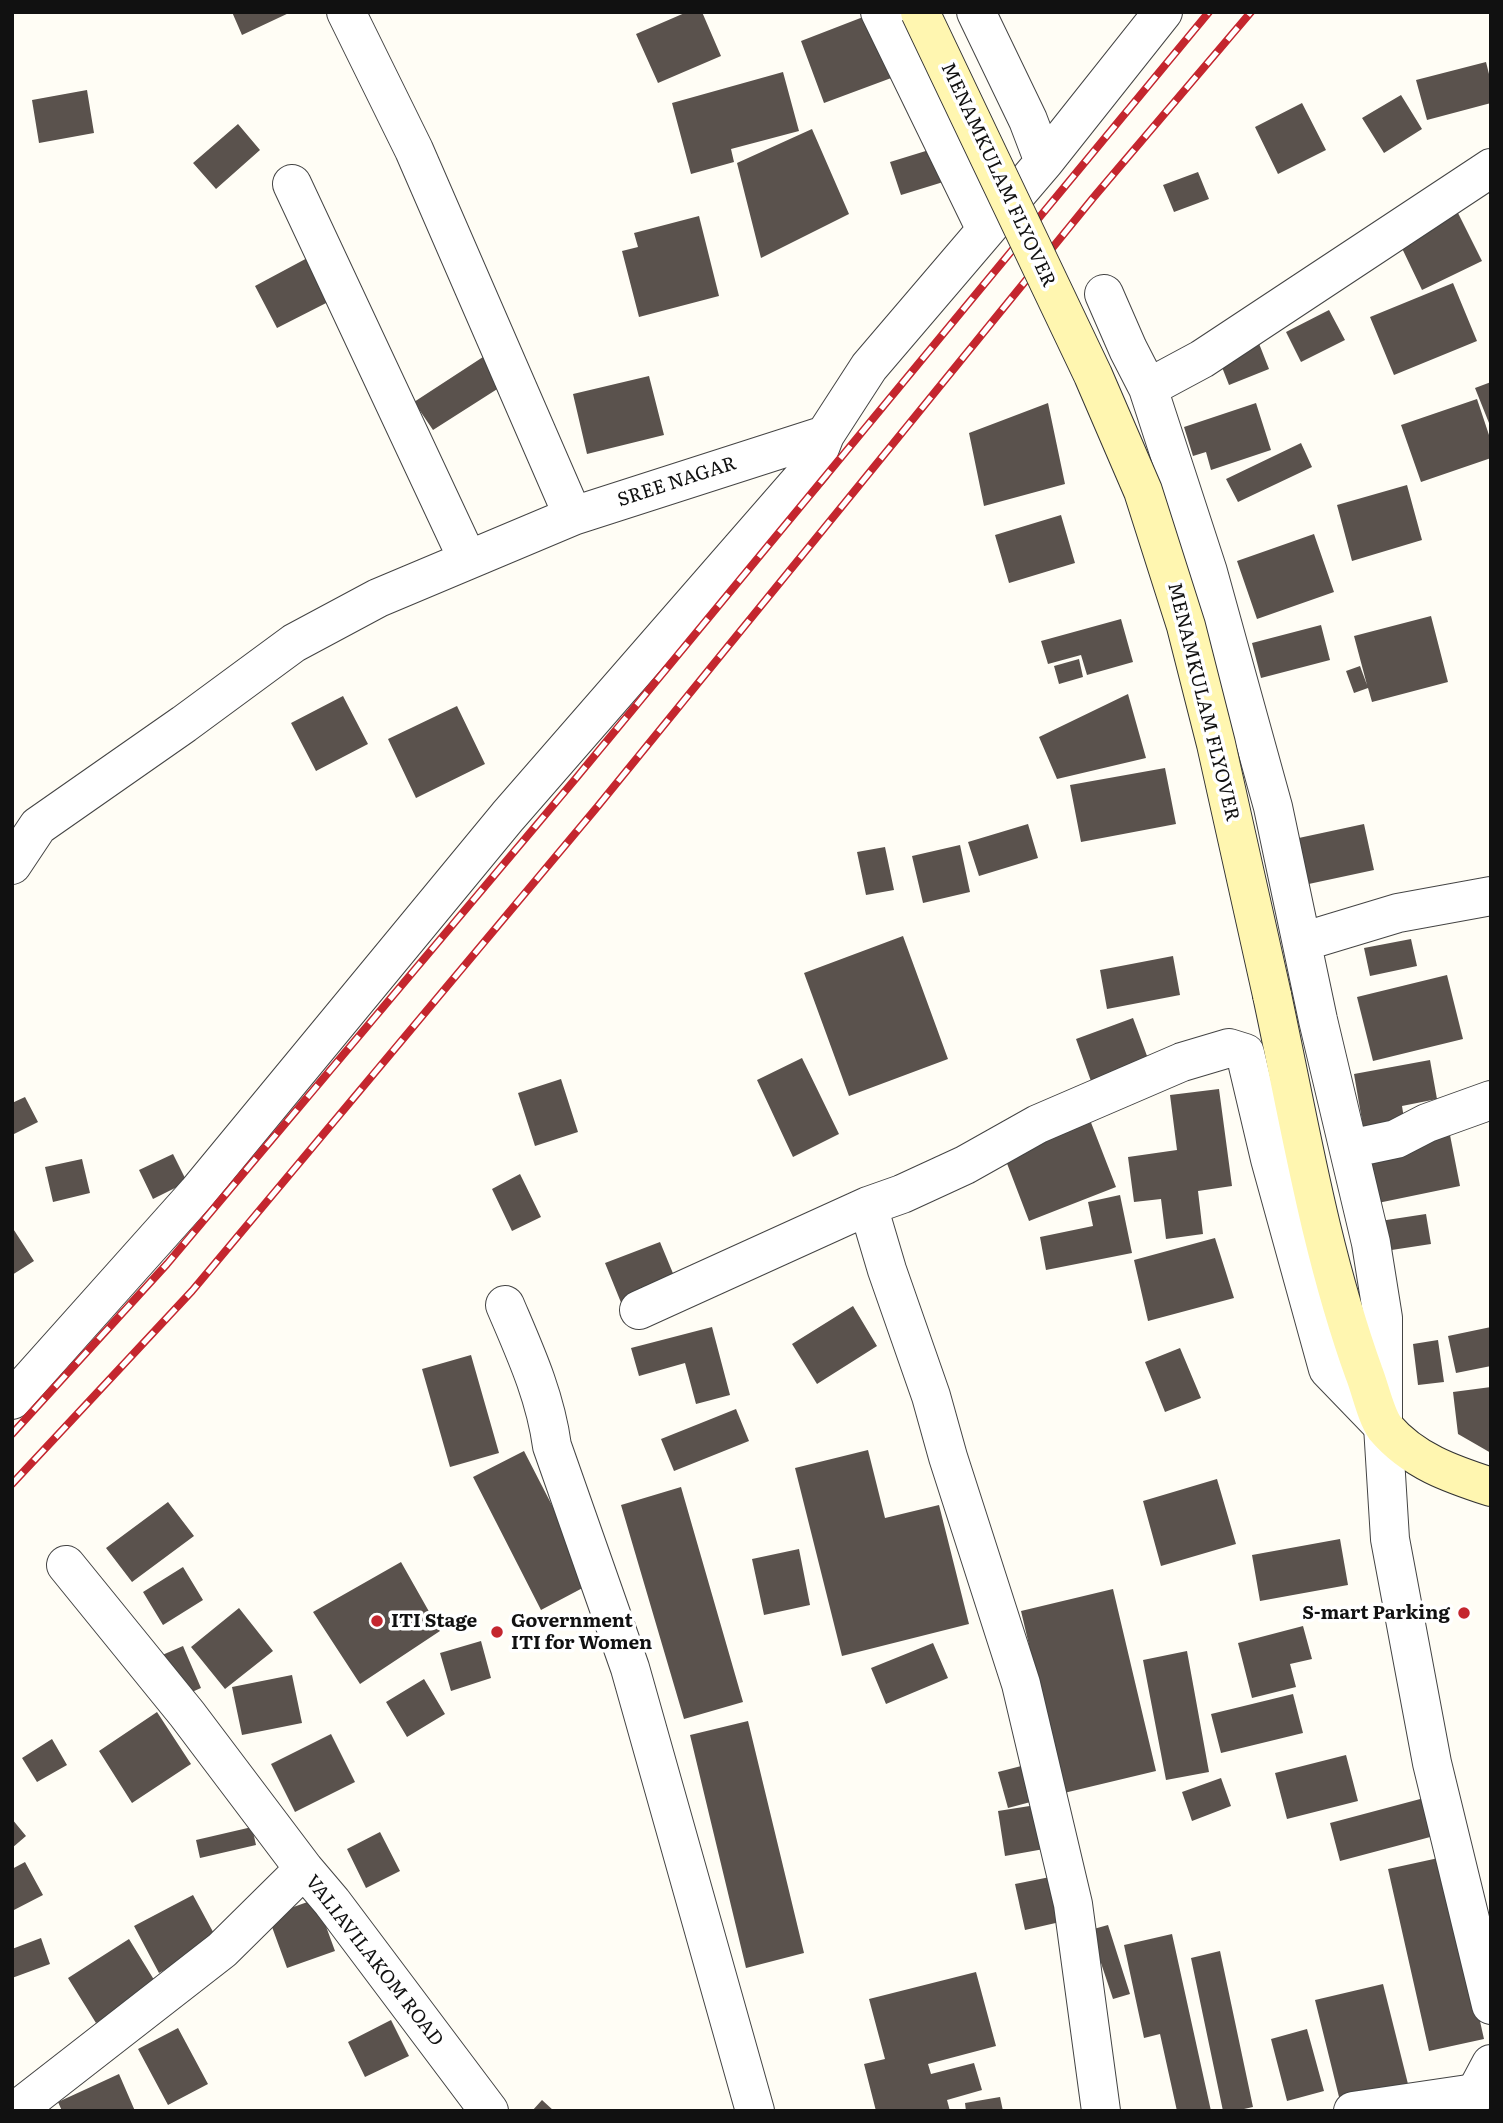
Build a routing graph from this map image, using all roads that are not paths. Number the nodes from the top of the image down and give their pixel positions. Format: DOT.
graph roads {
  1 [pos="346,12"];
  2 [pos="880,12"];
  3 [pos="920,12"];
  4 [pos="976,12"];
  5 [pos="1163,12"];
  6 [pos="1044,162"];
  7 [pos="1491,168"];
  8 [pos="292,184"];
  9 [pos="986,230"];
  10 [pos="1104,294"];
  11 [pos="1148,388"];
  12 [pos="825,435"];
  13 [pos="573,516"];
  14 [pos="468,560"];
  15 [pos="12,865"];
  16 [pos="1491,896"];
  17 [pos="1302,942"];
  18 [pos="1491,1100"];
  19 [pos="1349,1149"];
  20 [pos="868,1206"];
  21 [pos="505,1305"];
  22 [pos="639,1310"];
  23 [pos="12,1400"];
  24 [pos="1383,1426"];
  25 [pos="1491,1487"];
  26 [pos="66,1565"];
  27 [pos="304,1869"];
  28 [pos="1491,2005"];
  29 [pos="1477,2089"];
  30 [pos="20,2102"];
  31 [pos="489,2111"];
  32 [pos="755,2111"];
  33 [pos="1101,2111"];
  34 [pos="1353,2111"];
  1 -- 13 [label="street"];
  2 -- 9 [label="street"];
  3 -- 24 [label="main road, MENAMKULAM FLYOVER, bridge"];
  4 -- 6 [label="street"];
  5 -- 6 [label="street"];
  6 -- 9 [label="street"];
  7 -- 11 [label="street"];
  8 -- 14 [label="street"];
  9 -- 12 [label="street"];
  10 -- 11 [label="street"];
  11 -- 17 [label="street"];
  12 -- 13 [label="street, SREE NAGAR"];
  12 -- 23 [label="street"];
  13 -- 14 [label="street, SREE NAGAR"];
  14 -- 15 [label="street, SREE NAGAR"];
  16 -- 17 [label="street"];
  17 -- 19 [label="street"];
  18 -- 19 [label="street"];
  19 -- 24 [label="street"];
  20 -- 22 [label="street"];
  20 -- 24 [label="street"];
  20 -- 33 [label="street"];
  21 -- 32 [label="street"];
  24 -- 25 [label="main road"];
  24 -- 28 [label="street"];
  26 -- 27 [label="street"];
  27 -- 30 [label="street, VALIAVILAKOM ROAD"];
  27 -- 31 [label="street, VALIAVILAKOM ROAD"];
  29 -- 34 [label="street"];
}
